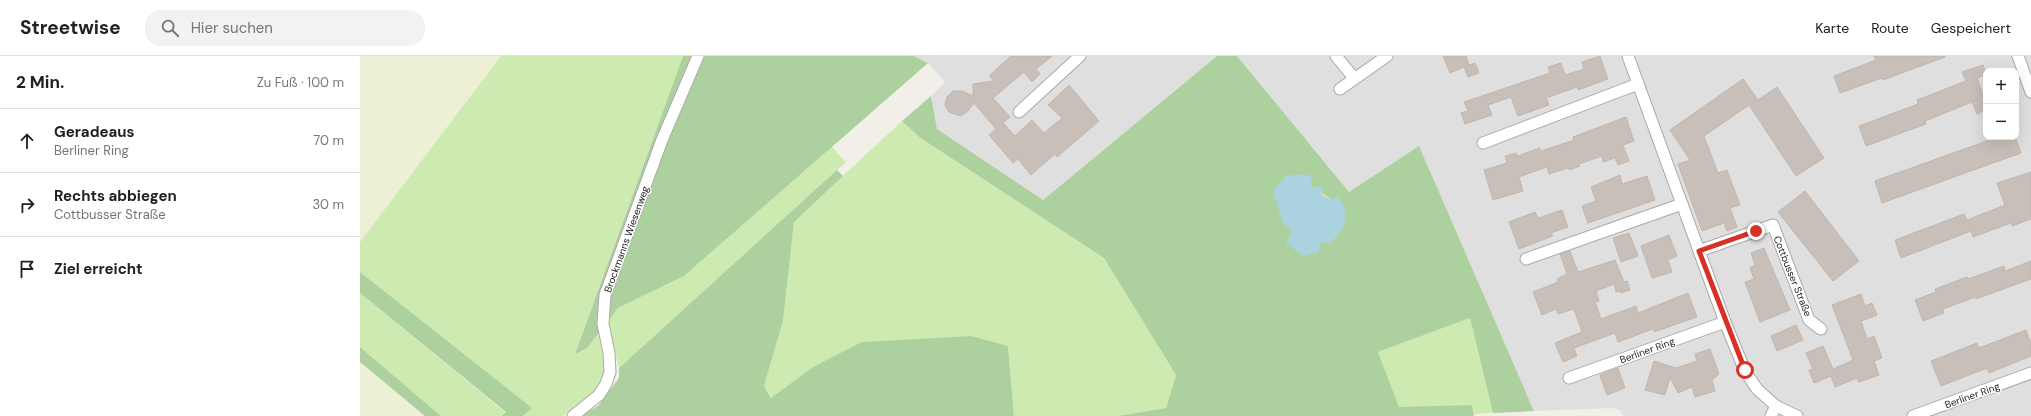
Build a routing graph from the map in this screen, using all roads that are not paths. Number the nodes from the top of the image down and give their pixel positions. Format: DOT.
graph roads {
  1 [pos="698,56"];
  2 [pos="1080,56"];
  3 [pos="1336,56"];
  4 [pos="1387,56"];
  5 [pos="1628,56"];
  6 [pos="2018,56"];
  7 [pos="2027,72"];
  8 [pos="1354,78"];
  9 [pos="1638,84"];
  10 [pos="1340,89"];
  11 [pos="2031,92"];
  12 [pos="1019,112"];
  13 [pos="1483,143"];
  14 [pos="1682,204"];
  15 [pos="1699,251"];
  16 [pos="1526,259"];
  17 [pos="1725,322"];
  18 [pos="1821,328"];
  19 [pos="2031,373"];
  20 [pos="1569,378"];
  21 [pos="1774,411"];
  22 [pos="1917,415"];
  23 [pos="573,416"];
  24 [pos="1797,416"];
  1 -- 23 [label="street, Brockmanns Wiesenweg"];
  2 -- 12 [label="street"];
  3 -- 8 [label="street"];
  4 -- 8 [label="street"];
  5 -- 9 [label="street"];
  6 -- 7 [label="street"];
  7 -- 11 [label="street"];
  8 -- 10 [label="street"];
  9 -- 13 [label="street"];
  9 -- 14 [label="street"];
  14 -- 15 [label="street"];
  14 -- 16 [label="street"];
  15 -- 17 [label="street"];
  15 -- 18 [label="street, Cottbusser Straße"];
  17 -- 20 [label="street, Berliner Ring"];
  17 -- 21 [label="street"];
  19 -- 22 [label="street, Berliner Ring"];
  21 -- 24 [label="street"];
}
